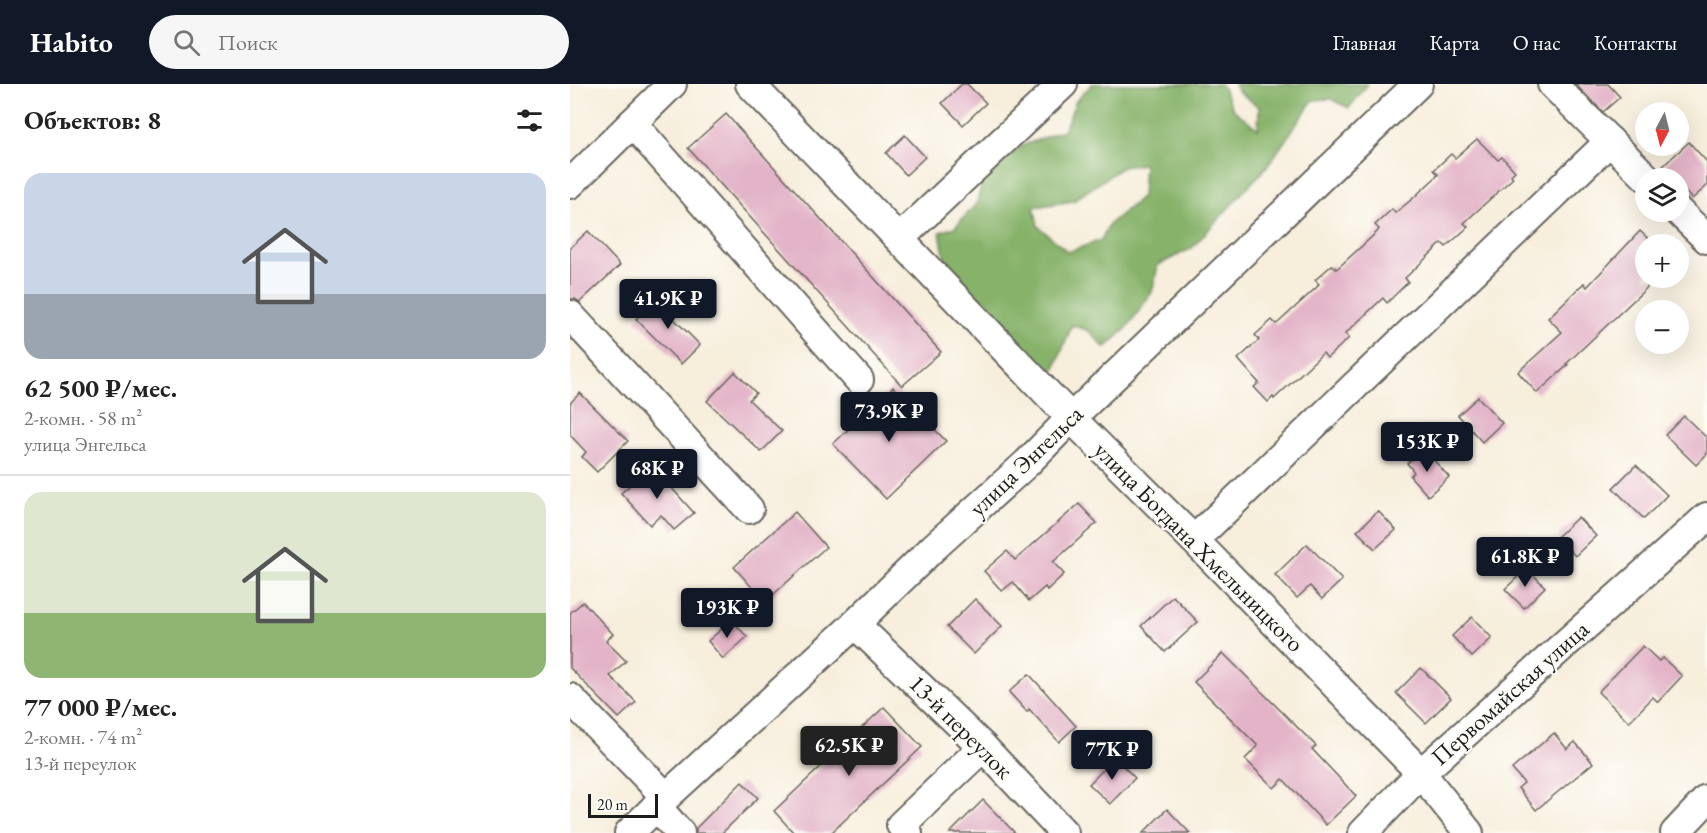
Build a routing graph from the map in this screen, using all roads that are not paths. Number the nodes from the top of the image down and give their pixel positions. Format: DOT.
graph roads {
  1 [pos="672,84"];
  2 [pos="750,84"];
  3 [pos="1063,84"];
  4 [pos="1418,84"];
  5 [pos="1552,84"];
  6 [pos="632,123"];
  7 [pos="1610,141"];
  8 [pos="1637,168"];
  9 [pos="570,184"];
  10 [pos="1689,221"];
  11 [pos="899,239"];
  12 [pos="1707,239"];
  13 [pos="570,315"];
  14 [pos="859,380"];
  15 [pos="1071,418"];
  16 [pos="749,509"];
  17 [pos="1707,517"];
  18 [pos="1194,540"];
  19 [pos="855,624"];
  20 [pos="570,699"];
  21 [pos="983,747"];
  22 [pos="1421,772"];
  23 [pos="1707,799"];
  24 [pos="661,802"];
  25 [pos="629,833"];
  26 [pos="680,833"];
  27 [pos="908,833"];
  28 [pos="1064,833"];
  29 [pos="1363,833"];
  30 [pos="1469,833"];
  31 [pos="1675,833"];
  1 -- 6 [label="street"];
  2 -- 11 [label="street, улица Богдана Хмельницкого"];
  3 -- 11 [label="street"];
  4 -- 15 [label="street, улица Энгельса"];
  5 -- 7 [label="street"];
  6 -- 9 [label="street"];
  6 -- 14 [label="street"];
  7 -- 8 [label="street"];
  7 -- 18 [label="street"];
  10 -- 12 [label="street"];
  11 -- 15 [label="street, улица Богдана Хмельницкого"];
  13 -- 16 [label="street"];
  15 -- 18 [label="street, улица Богдана Хмельницкого"];
  15 -- 19 [label="street, улица Энгельса"];
  17 -- 22 [label="street, Первомайская улица"];
  18 -- 22 [label="street, улица Богдана Хмельницкого"];
  19 -- 21 [label="street, 13-й переулок"];
  19 -- 24 [label="street, улица Энгельса"];
  20 -- 24 [label="street"];
  21 -- 27 [label="street"];
  21 -- 28 [label="street, 13-й переулок"];
  22 -- 29 [label="street, Первомайская улица"];
  22 -- 30 [label="street, улица Богдана Хмельницкого"];
  23 -- 31 [label="street"];
  24 -- 25 [label="street, улица Энгельса"];
  24 -- 26 [label="street"];
}
